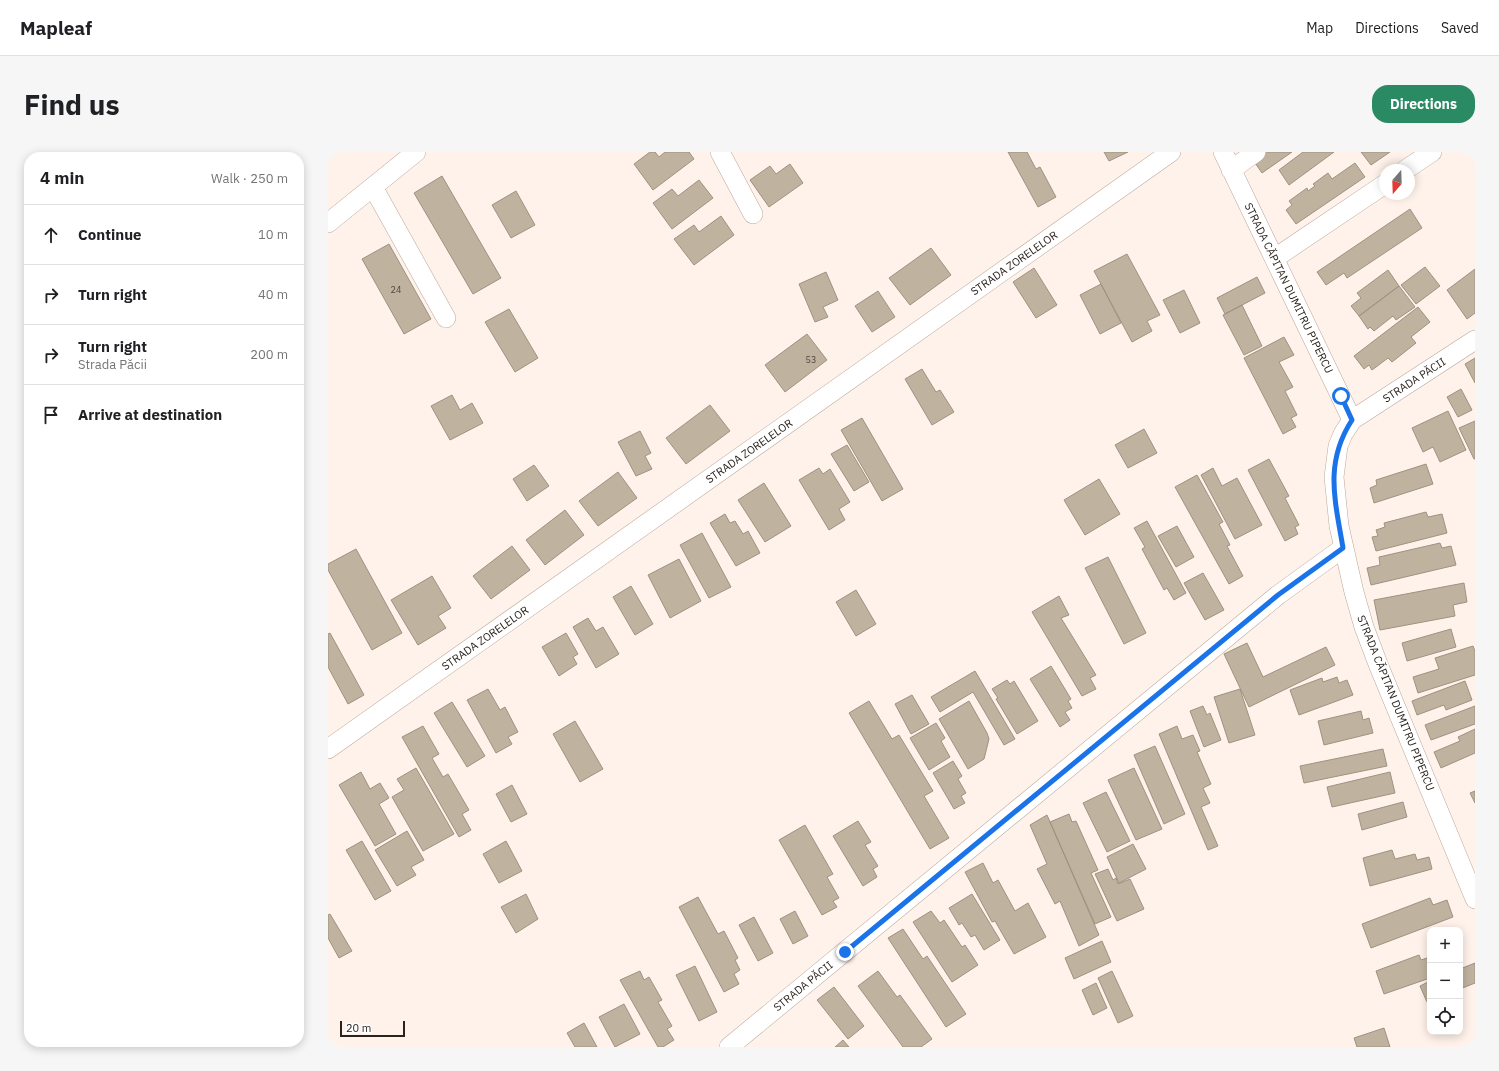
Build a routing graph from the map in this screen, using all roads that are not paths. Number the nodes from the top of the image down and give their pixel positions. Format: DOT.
graph roads {
  1 [pos="416,152"];
  2 [pos="720,152"];
  3 [pos="1171,152"];
  4 [pos="1223,152"];
  5 [pos="1256,152"];
  6 [pos="1432,152"];
  7 [pos="1414,164"];
  8 [pos="1231,170"];
  9 [pos="373,187"];
  10 [pos="1379,188"];
  11 [pos="753,214"];
  12 [pos="328,223"];
  13 [pos="1275,258"];
  14 [pos="446,318"];
  15 [pos="1475,340"];
  16 [pos="1352,420"];
  17 [pos="1343,548"];
  18 [pos="328,749"];
  19 [pos="1475,899"];
  20 [pos="729,1047"];
  1 -- 9 [label="street"];
  2 -- 11 [label="street"];
  3 -- 18 [label="street, STRADA ZORELELOR"];
  4 -- 8 [label="street, STRADA CĂPITAN DUMITRU PIPERCU"];
  5 -- 8 [label="street"];
  6 -- 7 [label="street"];
  8 -- 13 [label="street, STRADA CĂPITAN DUMITRU PIPERCU"];
  9 -- 12 [label="street"];
  9 -- 14 [label="street"];
  10 -- 13 [label="street"];
  13 -- 16 [label="street, STRADA CĂPITAN DUMITRU PIPERCU"];
  15 -- 16 [label="street, STRADA PĂCII"];
  16 -- 17 [label="street, STRADA CĂPITAN DUMITRU PIPERCU"];
  17 -- 19 [label="street, STRADA CĂPITAN DUMITRU PIPERCU"];
  17 -- 20 [label="street, STRADA PĂCII"];
}
